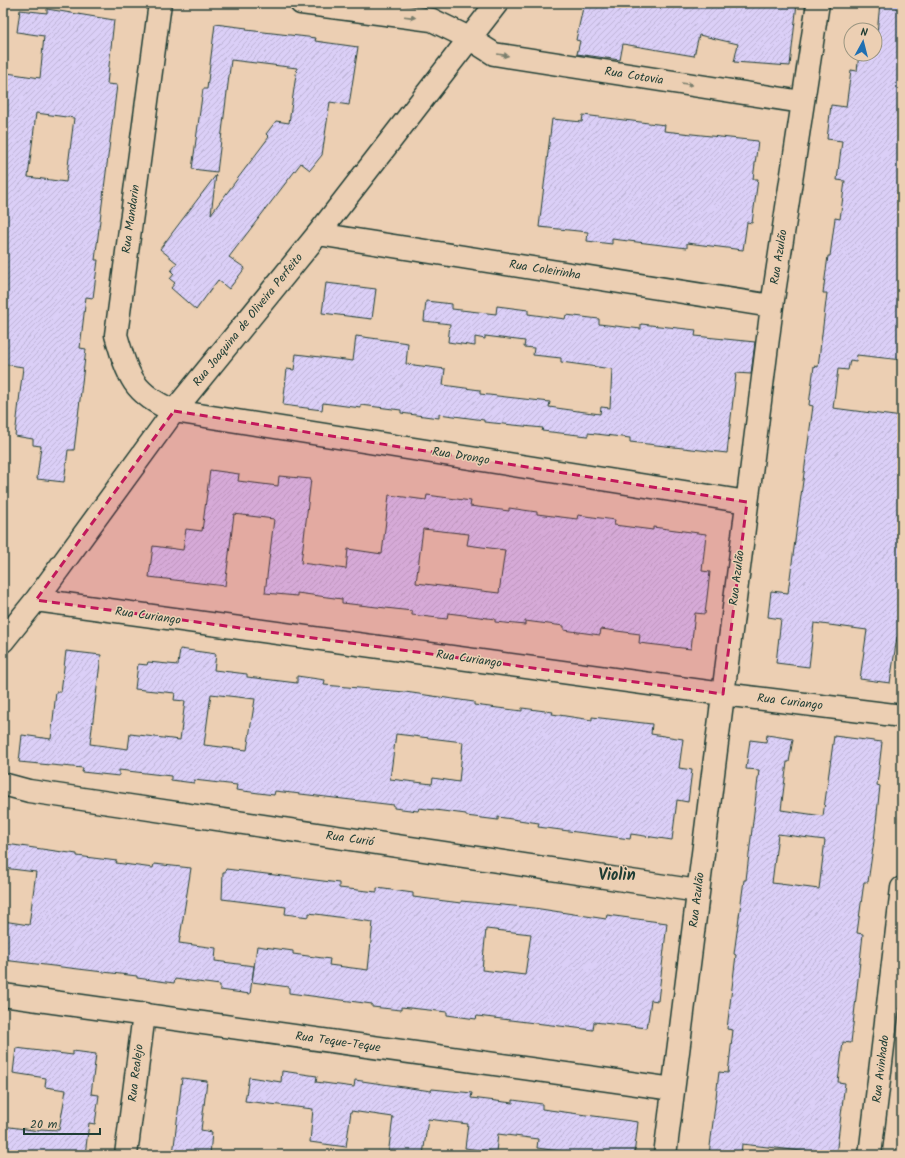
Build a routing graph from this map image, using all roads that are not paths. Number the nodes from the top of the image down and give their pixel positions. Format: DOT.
graph roads {
  1 [pos="160,3"];
  2 [pos="301,3"];
  3 [pos="498,3"];
  4 [pos="818,3"];
  5 [pos="470,38"];
  6 [pos="802,102"];
  7 [pos="318,234"];
  8 [pos="772,306"];
  9 [pos="174,411"];
  10 [pos="747,502"];
  11 [pos="36,600"];
  12 [pos="3,641"];
  13 [pos="723,694"];
  14 [pos="902,716"];
  15 [pos="3,784"];
  16 [pos="902,888"];
  17 [pos="698,891"];
  18 [pos="3,995"];
  19 [pos="144,1014"];
  20 [pos="673,1089"];
  21 [pos="126,1155"];
  22 [pos="665,1155"];
  23 [pos="870,1155"];
  1 -- 9 [label="street, Rua Mandarin"];
  2 -- 5 [label="street, Rua Cotovia, one-way"];
  3 -- 5 [label="street, Rua Joaquina de Oliveira Perfeito"];
  4 -- 6 [label="street, Rua Azulão"];
  5 -- 6 [label="street, Rua Cotovia, one-way"];
  5 -- 7 [label="street, Rua Joaquina de Oliveira Perfeito"];
  6 -- 8 [label="street, Rua Azulão"];
  7 -- 8 [label="street, Rua Coleirinha"];
  7 -- 9 [label="street, Rua Joaquina de Oliveira Perfeito"];
  8 -- 10 [label="street, Rua Azulão"];
  9 -- 10 [label="street, Rua Drongo"];
  9 -- 11 [label="street, Rua Joaquina de Oliveira Perfeito"];
  10 -- 13 [label="street, Rua Azulão"];
  11 -- 12 [label="street, Rua Joaquina de Oliveira Perfeito"];
  11 -- 13 [label="street, Rua Curiango"];
  13 -- 14 [label="street, Rua Curiango"];
  13 -- 17 [label="street, Rua Azulão"];
  15 -- 17 [label="street, Rua Curió"];
  16 -- 23 [label="street, Rua Avinhado"];
  17 -- 20 [label="street, Rua Azulão"];
  18 -- 19 [label="street, Rua Teque-Teque"];
  19 -- 20 [label="street, Rua Teque-Teque"];
  19 -- 21 [label="street, Rua Realejo"];
  20 -- 22 [label="street, Rua Azulão"];
}
